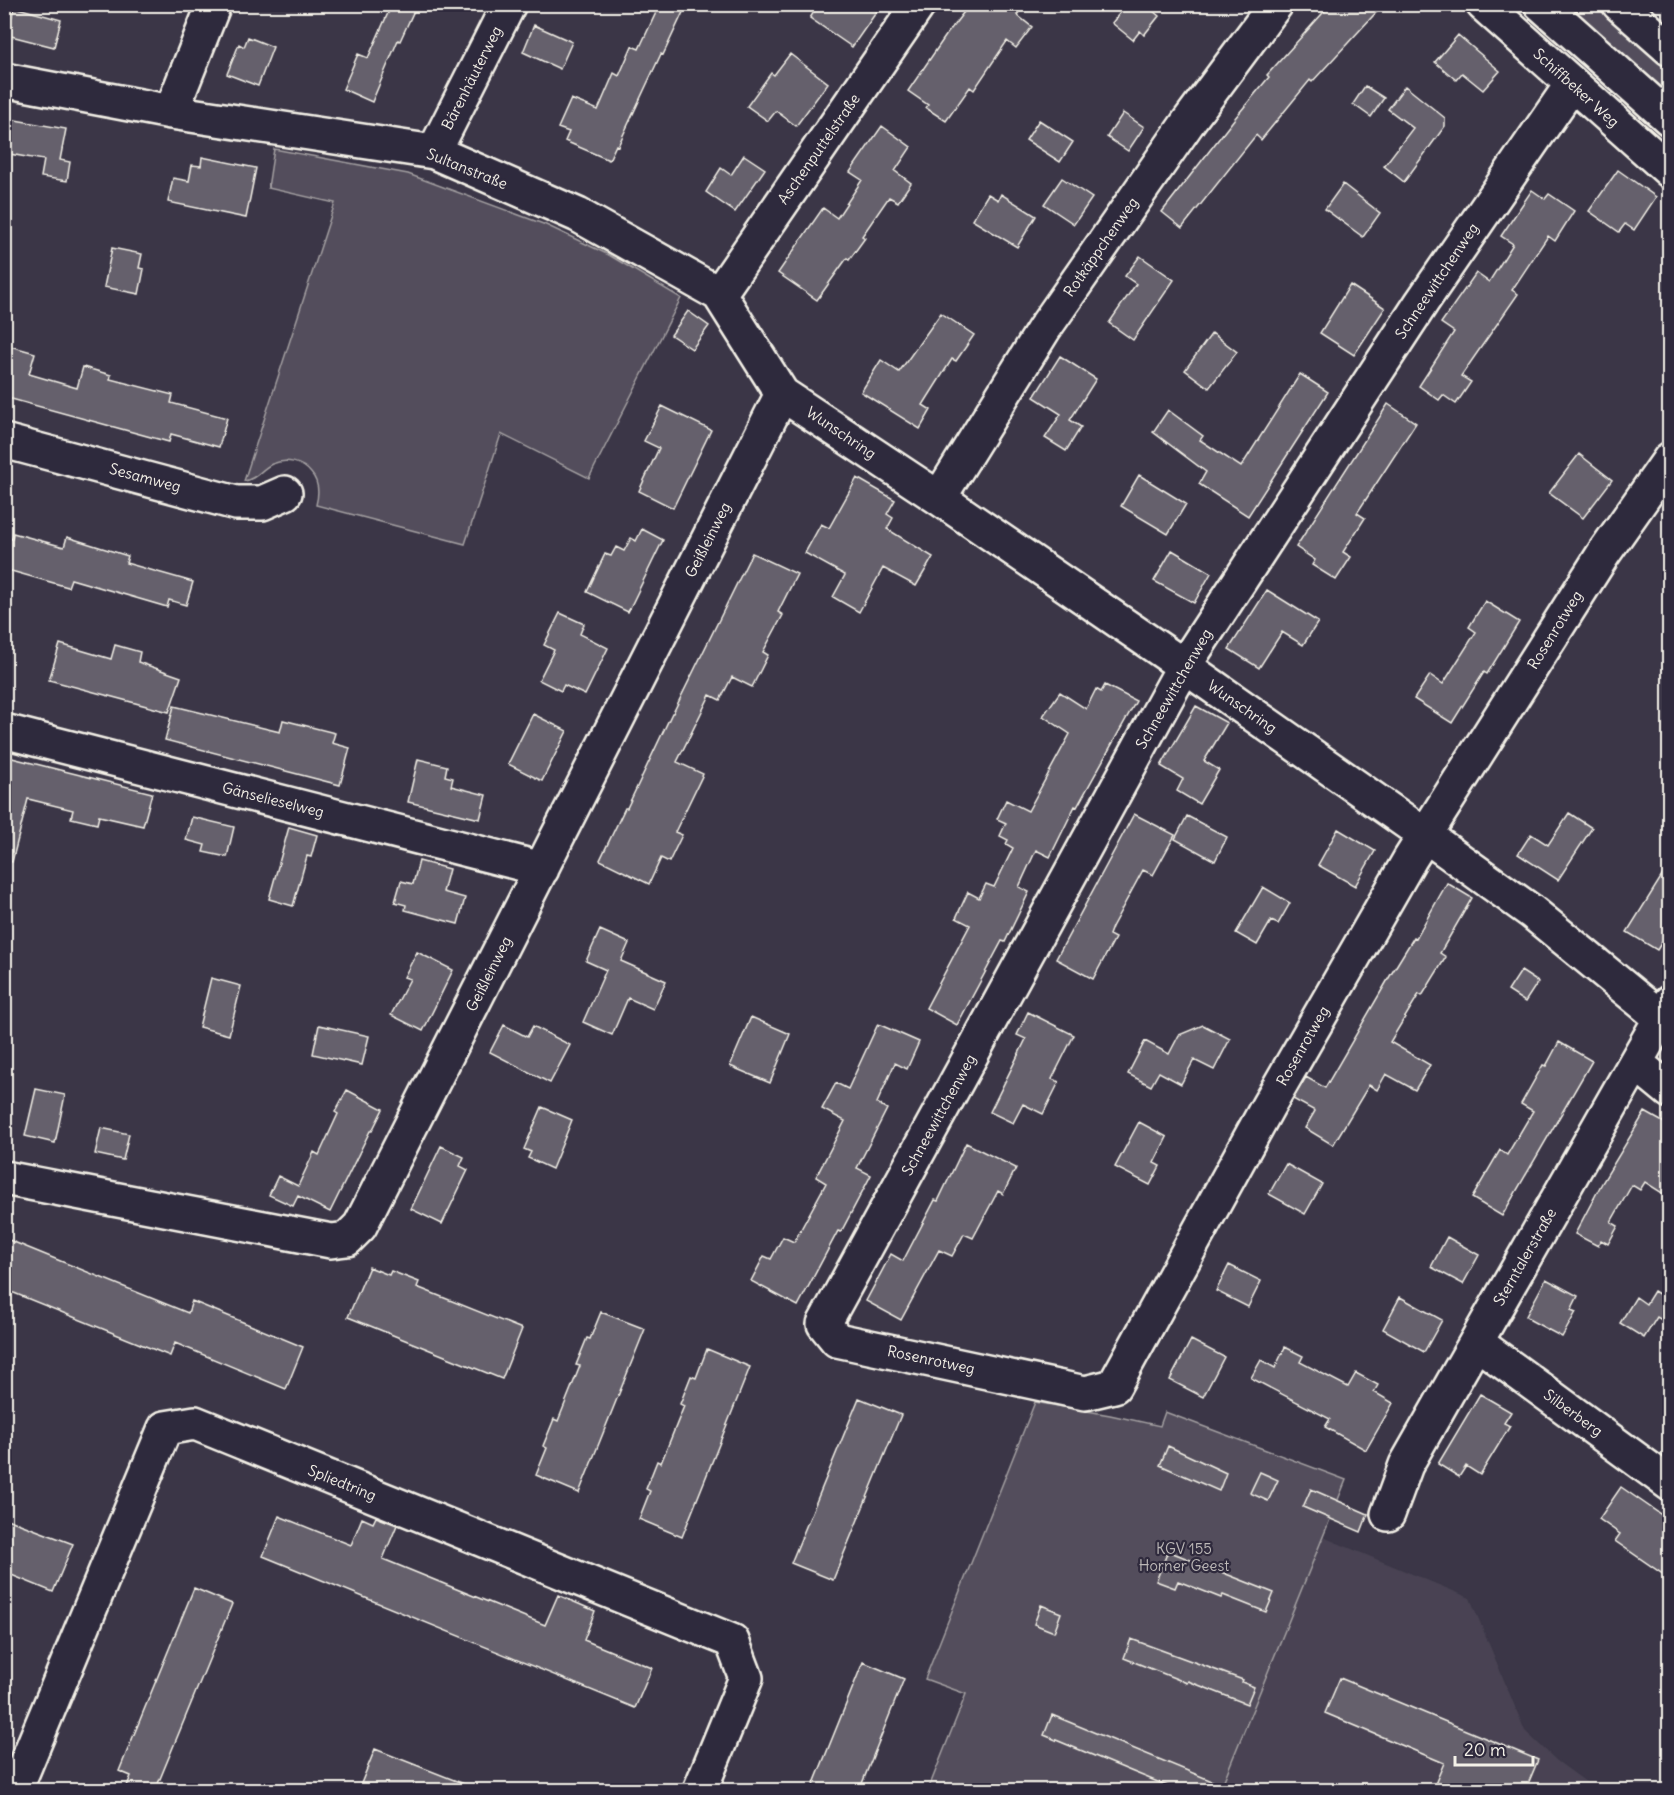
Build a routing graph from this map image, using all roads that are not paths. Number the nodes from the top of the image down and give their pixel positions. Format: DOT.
graph roads {
  1 [pos="214,4"];
  2 [pos="510,4"];
  3 [pos="919,4"];
  4 [pos="1276,4"];
  5 [pos="1483,4"];
  6 [pos="1541,4"];
  7 [pos="1620,4"];
  8 [pos="1670,49"];
  9 [pos="4,80"];
  10 [pos="1572,84"];
  11 [pos="171,112"];
  12 [pos="1670,118"];
  13 [pos="434,152"];
  14 [pos="1670,171"];
  15 [pos="719,294"];
  16 [pos="782,394"];
  17 [pos="4,441"];
  18 [pos="1670,459"];
  19 [pos="285,494"];
  20 [pos="939,498"];
  21 [pos="1184,666"];
  22 [pos="4,731"];
  23 [pos="1425,835"];
  24 [pos="542,869"];
  25 [pos="1665,1010"];
  26 [pos="1636,1063"];
  27 [pos="1670,1091"];
  28 [pos="4,1178"];
  29 [pos="824,1324"];
  30 [pos="1476,1342"];
  31 [pos="1670,1484"];
  32 [pos="1388,1514"];
  33 [pos="15,1791"];
  34 [pos="700,1791"];
  1 -- 11 [label="street"];
  2 -- 13 [label="street, Bärenhäuterweg"];
  3 -- 15 [label="street, Aschenputtelstraße"];
  4 -- 20 [label="street, Rotkäppchenweg"];
  5 -- 10 [label="street, Schiffbeker Weg"];
  6 -- 12 [label="street"];
  7 -- 8 [label="street"];
  9 -- 11 [label="street, Sultanstraße"];
  10 -- 14 [label="street, Schiffbeker Weg"];
  10 -- 21 [label="street, Schneewittchenweg"];
  11 -- 13 [label="street, Sultanstraße"];
  13 -- 15 [label="street, Sultanstraße"];
  15 -- 16 [label="street, Sultanstraße"];
  16 -- 20 [label="street, Wunschring"];
  16 -- 24 [label="street, Geißleinweg"];
  17 -- 19 [label="street, Sesamweg"];
  18 -- 23 [label="street, Rosenrotweg"];
  20 -- 21 [label="street, Wunschring"];
  21 -- 23 [label="street, Wunschring"];
  21 -- 29 [label="street, Schneewittchenweg"];
  22 -- 24 [label="street, Gänselieselweg"];
  23 -- 25 [label="street, Wunschring"];
  23 -- 29 [label="street, Rosenrotweg"];
  24 -- 28 [label="street, Geißleinweg"];
  25 -- 26 [label="street, Sterntalerstraße"];
  26 -- 27 [label="street"];
  26 -- 30 [label="street, Sterntalerstraße"];
  30 -- 31 [label="street, Silberberg"];
  30 -- 32 [label="street, Sterntalerstraße"];
  33 -- 34 [label="street, Spliedtring"];
}
